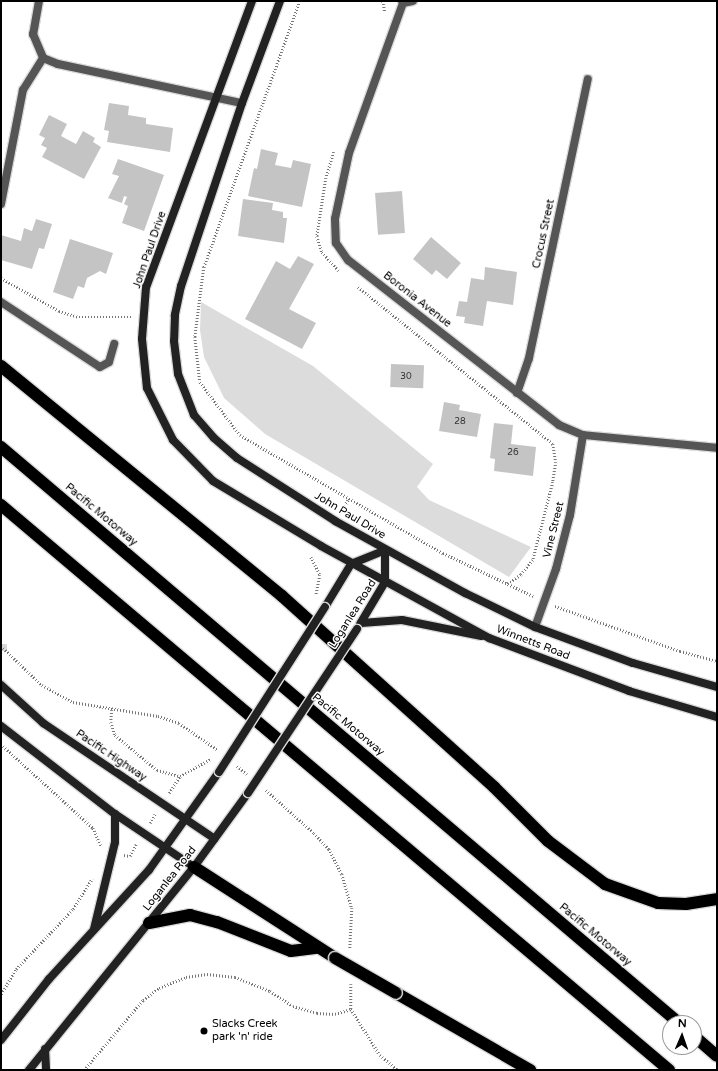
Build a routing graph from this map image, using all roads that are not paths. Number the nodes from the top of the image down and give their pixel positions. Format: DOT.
graph roads {
  1 [pos="40,1"];
  2 [pos="252,1"];
  3 [pos="280,1"];
  4 [pos="413,1"];
  5 [pos="403,2"];
  6 [pos="43,58"];
  7 [pos="588,78"];
  8 [pos="218,98"];
  9 [pos="242,103"];
  10 [pos="1,204"];
  11 [pos="1,302"];
  12 [pos="114,344"];
  13 [pos="1,366"];
  14 [pos="517,393"];
  15 [pos="584,436"];
  16 [pos="1,447"];
  17 [pos="717,448"];
  18 [pos="1,505"];
  19 [pos="385,550"];
  20 [pos="351,564"];
  21 [pos="385,582"];
  22 [pos="360,626"];
  23 [pos="535,627"];
  24 [pos="489,638"];
  25 [pos="1,685"];
  26 [pos="717,687"];
  27 [pos="717,717"];
  28 [pos="1,726"];
  29 [pos="115,814"];
  30 [pos="186,818"];
  31 [pos="215,839"];
  32 [pos="164,848"];
  33 [pos="194,867"];
  34 [pos="717,899"];
  35 [pos="148,923"];
  36 [pos="94,930"];
  37 [pos="317,948"];
  38 [pos="670,1015"];
  39 [pos="1,1040"];
  40 [pos="702,1043"];
  41 [pos="45,1049"];
  42 [pos="717,1056"];
  43 [pos="30,1070"];
  44 [pos="46,1070"];
  45 [pos="530,1070"];
  46 [pos="669,1070"];
  1 -- 6 [label="street"];
  2 -- 8 [label="main road, John Paul Drive"];
  3 -- 9 [label="main road, John Paul Drive"];
  4 -- 5 [label="street, Boronia Avenue"];
  5 -- 14 [label="street, Boronia Avenue"];
  6 -- 8 [label="street"];
  6 -- 10 [label="street"];
  7 -- 14 [label="street, Crocus Street"];
  8 -- 9 [label="street"];
  8 -- 20 [label="main road, John Paul Drive"];
  9 -- 19 [label="main road, John Paul Drive"];
  11 -- 12 [label="street"];
  13 -- 34 [label="highway"];
  14 -- 15 [label="street, Boronia Avenue"];
  15 -- 17 [label="street, Boronia Avenue"];
  15 -- 23 [label="street, Vine Street"];
  16 -- 38 [label="highway, Pacific Motorway"];
  18 -- 46 [label="highway"];
  19 -- 20 [label="main road"];
  19 -- 21 [label="main road, Loganlea Road"];
  19 -- 23 [label="main road, Winnetts Road"];
  20 -- 21 [label="main road, Winnetts Road"];
  20 -- 30 [label="main road, Loganlea Road, bridge"];
  21 -- 22 [label="main road, Loganlea Road"];
  21 -- 24 [label="main road, Winnetts Road"];
  22 -- 24 [label="main road"];
  22 -- 31 [label="main road, Loganlea Road, bridge"];
  23 -- 26 [label="main road, Winnetts Road"];
  24 -- 27 [label="main road, Winnetts Road"];
  25 -- 30 [label="main road, Pacific Highway"];
  28 -- 29 [label="main road"];
  29 -- 32 [label="main road"];
  29 -- 36 [label="main road"];
  30 -- 31 [label="main road, Pacific Highway"];
  30 -- 32 [label="main road, Loganlea Road"];
  31 -- 33 [label="main road, Loganlea Road"];
  32 -- 33 [label="main road"];
  32 -- 36 [label="main road, Loganlea Road"];
  33 -- 35 [label="main road, Loganlea Road"];
  33 -- 37 [label="highway"];
  35 -- 37 [label="highway"];
  35 -- 41 [label="main road, Loganlea Road"];
  36 -- 39 [label="main road, Loganlea Road"];
  37 -- 45 [label="highway, bridge"];
  40 -- 42 [label="highway"];
  41 -- 43 [label="main road, Loganlea Road"];
  41 -- 44 [label="main road"];
}
